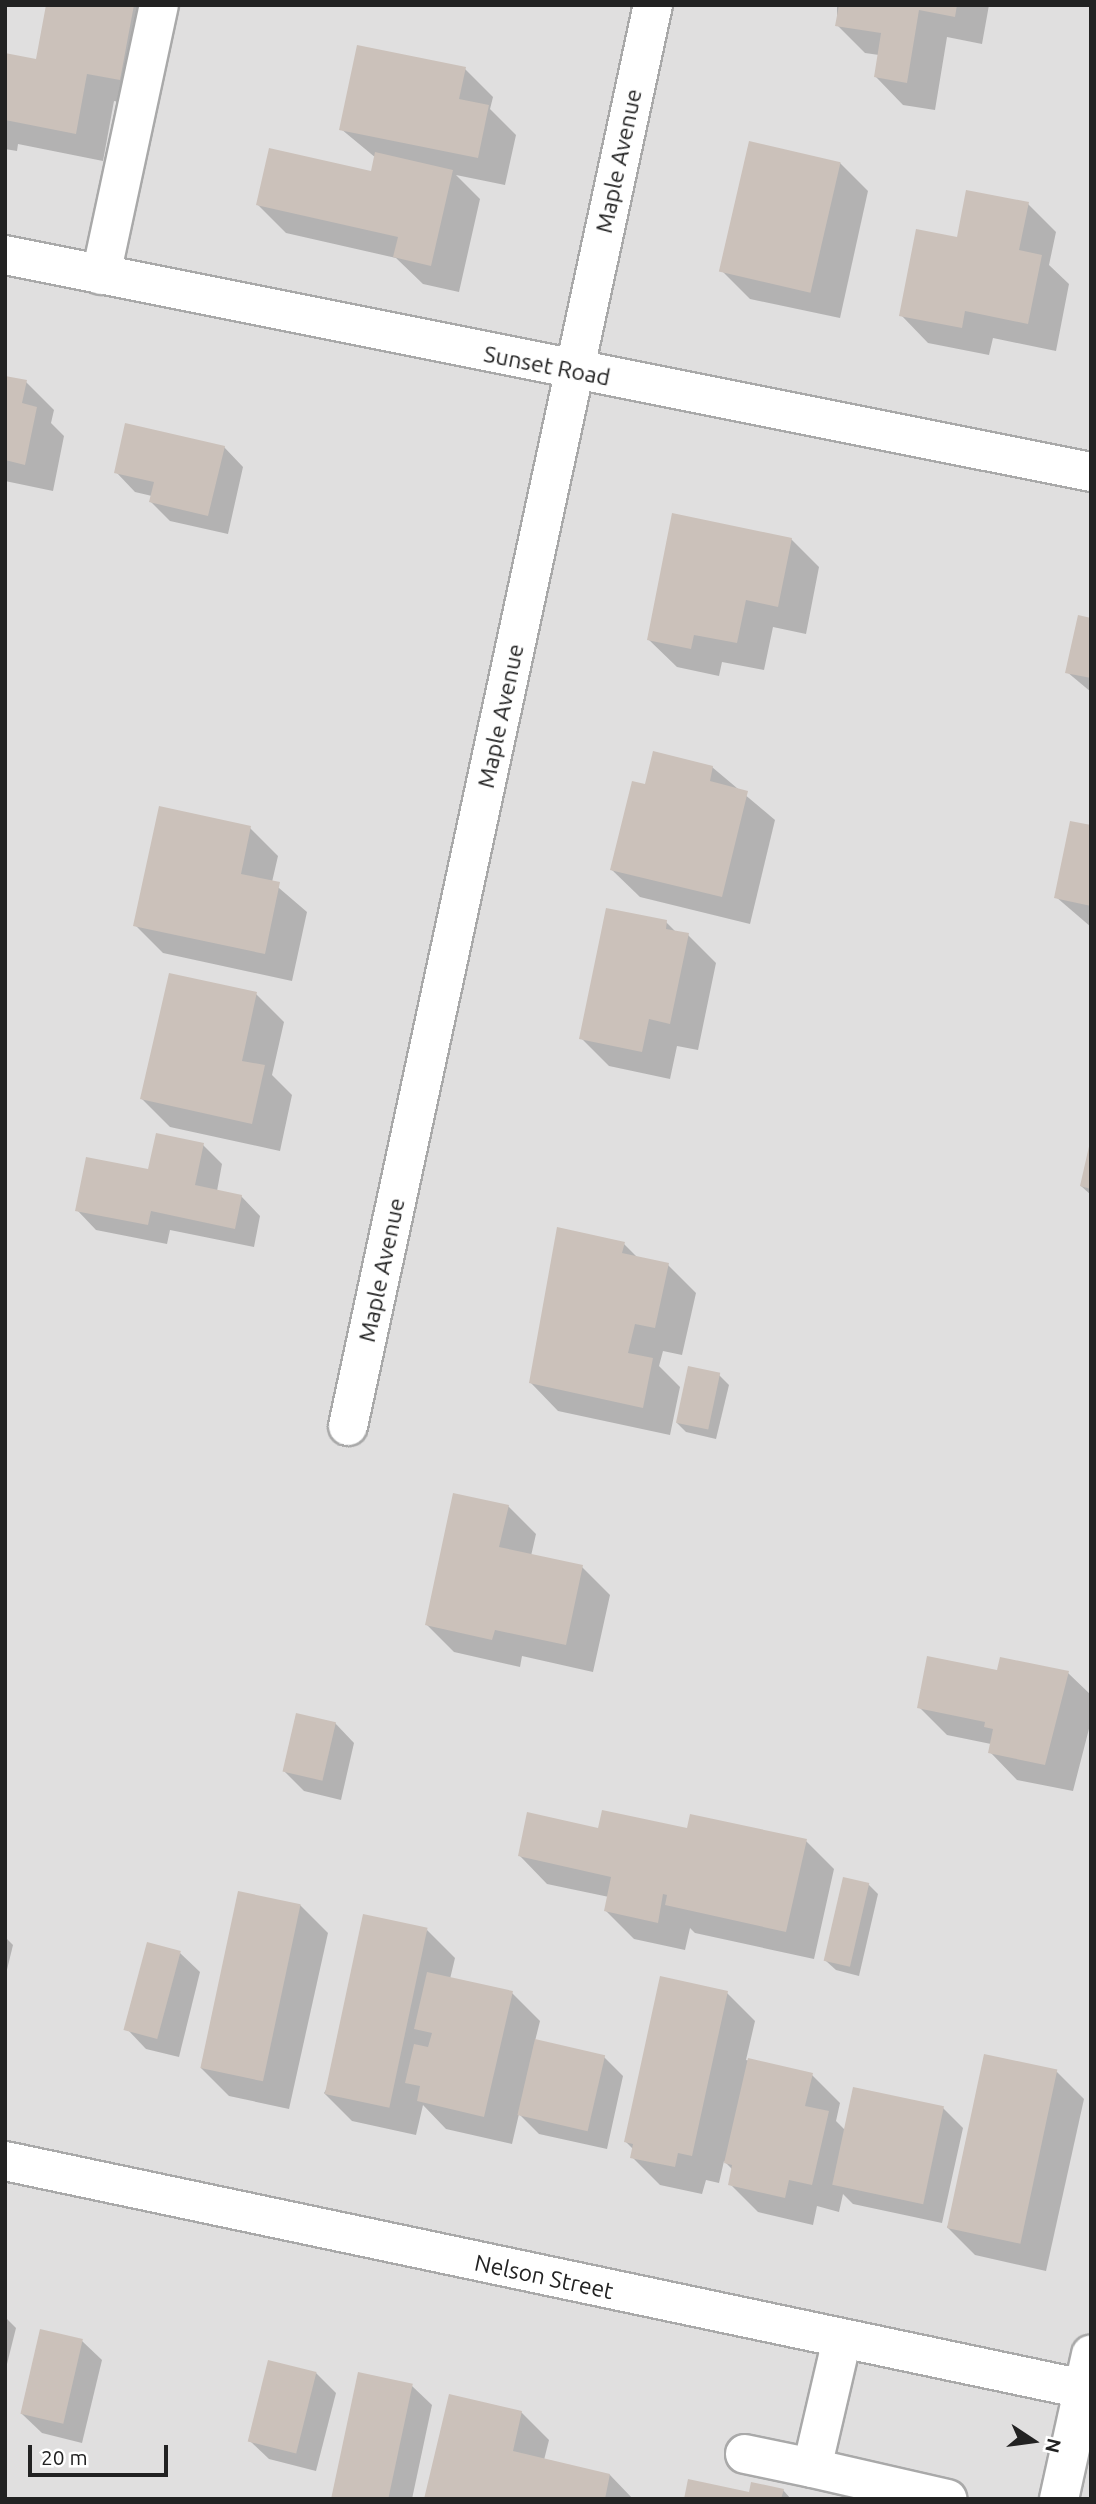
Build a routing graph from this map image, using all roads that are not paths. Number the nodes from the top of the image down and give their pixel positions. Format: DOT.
graph roads {
  1 [pos="159,5"];
  2 [pos="653,5"];
  3 [pos="5,255"];
  4 [pos="101,275"];
  5 [pos="574,372"];
  6 [pos="1091,472"];
  7 [pos="348,1426"];
  8 [pos="5,2161"];
  9 [pos="842,2339"];
  10 [pos="1087,2372"];
  11 [pos="745,2454"];
  12 [pos="812,2468"];
  13 [pos="947,2499"];
  14 [pos="1059,2499"];
  1 -- 4 [label="street"];
  2 -- 5 [label="street, Maple Avenue"];
  3 -- 4 [label="street, Sunset Road"];
  4 -- 5 [label="street, Sunset Road"];
  5 -- 6 [label="street, Sunset Road"];
  5 -- 7 [label="street, Maple Avenue"];
  8 -- 9 [label="street, Nelson Street"];
  9 -- 10 [label="street, Nelson Street"];
  9 -- 12 [label="street"];
  10 -- 14 [label="street"];
  11 -- 12 [label="street"];
  12 -- 13 [label="street"];
}
